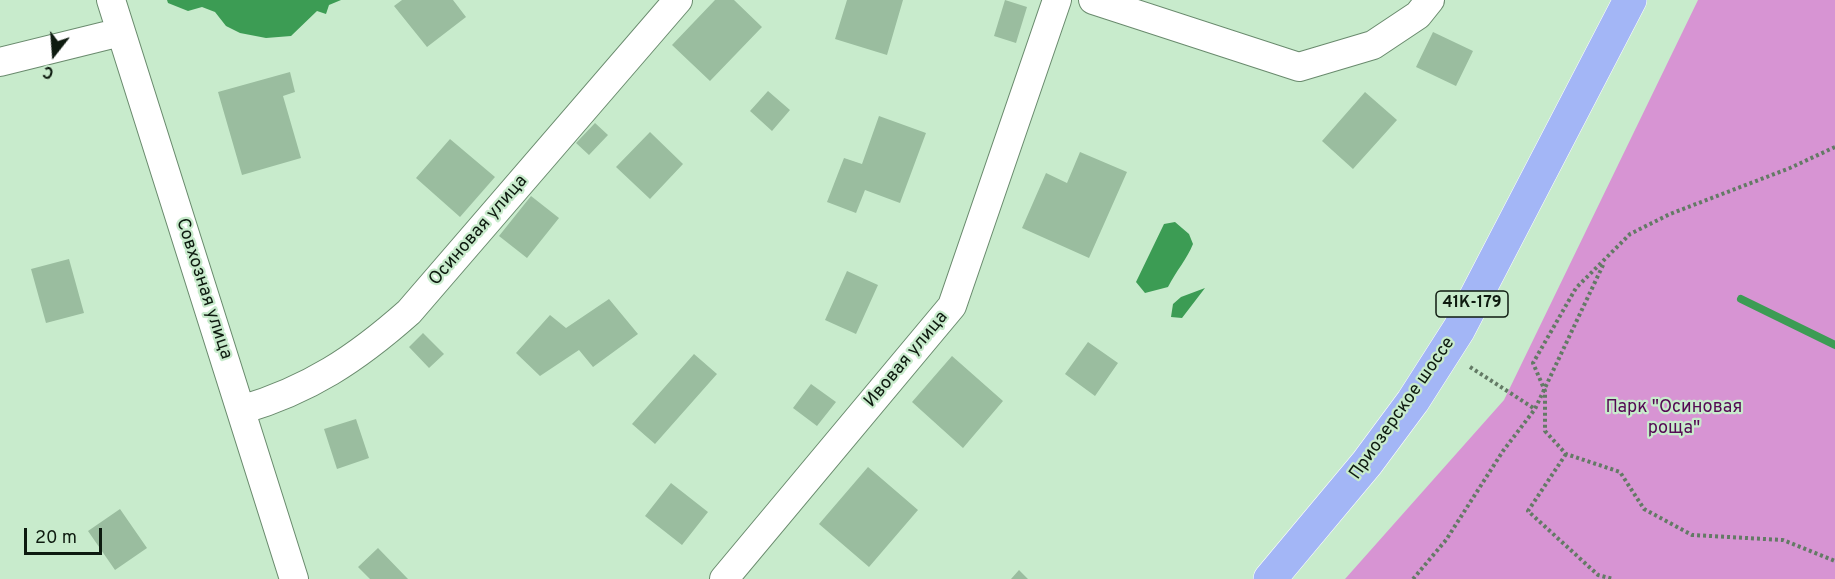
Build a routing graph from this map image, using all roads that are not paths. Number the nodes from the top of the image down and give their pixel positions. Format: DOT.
graph roads {
  1 [pos="111,0"];
  2 [pos="678,0"];
  3 [pos="1057,0"];
  4 [pos="1093,0"];
  5 [pos="1430,0"];
  6 [pos="1630,0"];
  7 [pos="121,32"];
  8 [pos="0,62"];
  9 [pos="241,410"];
  10 [pos="294,579"];
  11 [pos="724,579"];
  12 [pos="1270,579"];
  1 -- 7 [label="street, Совхозная улица"];
  2 -- 9 [label="street, Осиновая улица"];
  3 -- 11 [label="street, Ивовая улица"];
  4 -- 5 [label="street"];
  6 -- 12 [label="main road, Приозерское шоссе / 41К-179"];
  7 -- 8 [label="street"];
  7 -- 9 [label="street, Совхозная улица"];
  9 -- 10 [label="street, Совхозная улица"];
}
